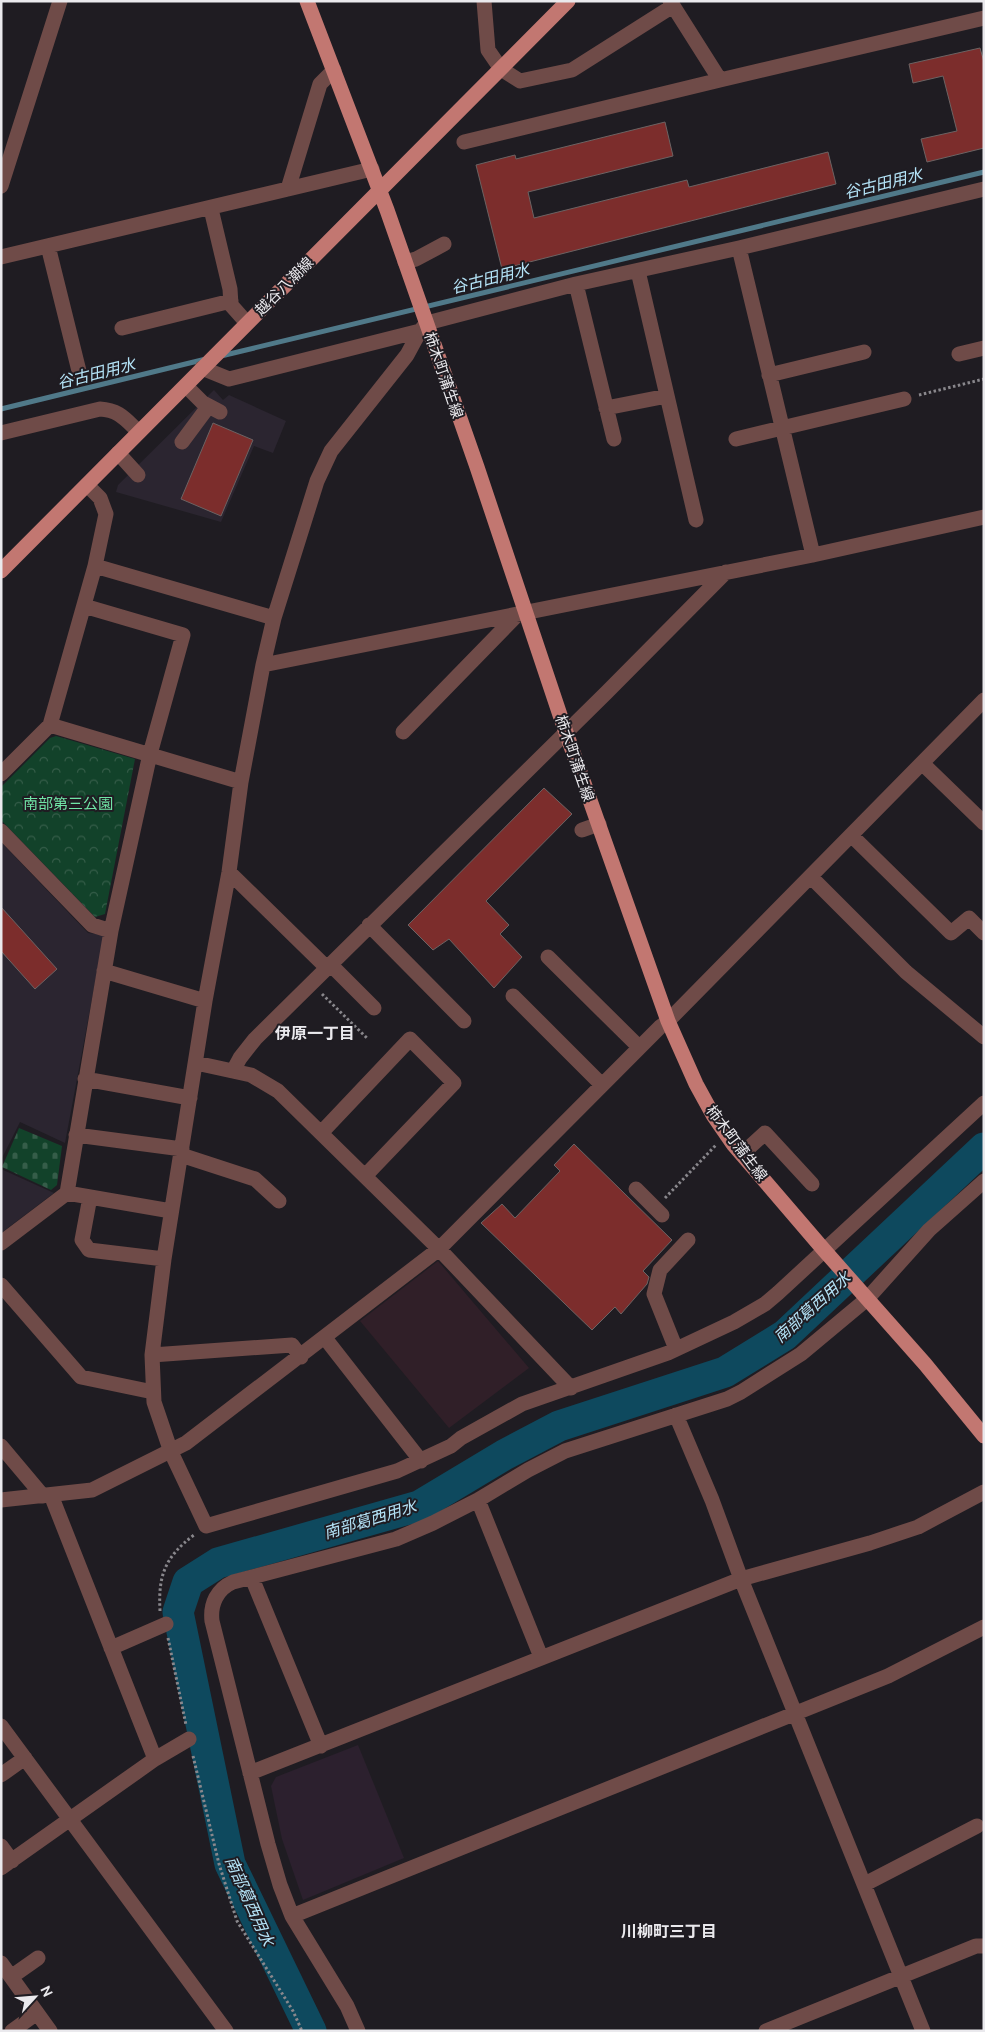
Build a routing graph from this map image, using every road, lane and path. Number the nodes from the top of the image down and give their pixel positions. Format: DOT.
graph roads {
  1 [pos="60,1"];
  2 [pos="307,1"];
  3 [pos="484,1"];
  4 [pos="568,1"];
  5 [pos="671,4"];
  6 [pos="984,18"];
  7 [pos="501,69"];
  8 [pos="334,70"];
  9 [pos="720,80"];
  10 [pos="464,142"];
  11 [pos="372,169"];
  12 [pos="1,186"];
  13 [pos="984,189"];
  14 [pos="288,190"];
  15 [pos="379,190"];
  16 [pos="211,208"];
  17 [pos="444,244"];
  18 [pos="48,246"];
  19 [pos="739,248"];
  20 [pos="1,258"];
  21 [pos="405,262"];
  22 [pos="638,271"];
  23 [pos="576,284"];
  24 [pos="231,301"];
  25 [pos="247,323"];
  26 [pos="423,327"];
  27 [pos="122,328"];
  28 [pos="984,348"];
  29 [pos="864,352"];
  30 [pos="959,354"];
  31 [pos="202,368"];
  32 [pos="80,375"];
  33 [pos="769,375"];
  34 [pos="984,379"];
  35 [pos="186,386"];
  36 [pos="667,396"];
  37 [pos="904,399"];
  38 [pos="606,408"];
  39 [pos="782,427"];
  40 [pos="139,432"];
  41 [pos="1,433"];
  42 [pos="614,439"];
  43 [pos="736,439"];
  44 [pos="182,442"];
  45 [pos="118,453"];
  46 [pos="138,475"];
  47 [pos="87,485"];
  48 [pos="984,517"];
  49 [pos="696,520"];
  50 [pos="813,555"];
  51 [pos="95,566"];
  52 [pos="1,571"];
  53 [pos="726,572"];
  54 [pos="84,606"];
  55 [pos="522,613"];
  56 [pos="274,618"];
  57 [pos="263,665"];
  58 [pos="982,706"];
  59 [pos="50,725"];
  60 [pos="402,732"];
  61 [pos="566,733"];
  62 [pos="150,754"];
  63 [pos="922,763"];
  64 [pos="1,774"];
  65 [pos="241,782"];
  66 [pos="984,822"];
  67 [pos="599,824"];
  68 [pos="582,830"];
  69 [pos="1,831"];
  70 [pos="851,835"];
  71 [pos="229,872"];
  72 [pos="811,877"];
  73 [pos="369,925"];
  74 [pos="111,931"];
  75 [pos="984,933"];
  76 [pos="548,957"];
  77 [pos="328,965"];
  78 [pos="104,971"];
  79 [pos="311,983"];
  80 [pos="512,996"];
  81 [pos="205,1001"];
  82 [pos="374,1008"];
  83 [pos="464,1021"];
  84 [pos="668,1021"];
  85 [pos="984,1037"];
  86 [pos="368,1040"];
  87 [pos="639,1047"];
  88 [pos="196,1064"];
  89 [pos="233,1071"];
  90 [pos="86,1079"];
  91 [pos="602,1085"];
  92 [pos="190,1098"];
  93 [pos="984,1103"];
  94 [pos="320,1133"];
  95 [pos="76,1135"];
  96 [pos="718,1143"];
  97 [pos="182,1152"];
  98 [pos="742,1154"];
  99 [pos="365,1176"];
  100 [pos="984,1181"];
  101 [pos="812,1184"];
  102 [pos="636,1189"];
  103 [pos="67,1193"];
  104 [pos="90,1197"];
  105 [pos="279,1201"];
  106 [pos="661,1208"];
  107 [pos="172,1211"];
  108 [pos="688,1240"];
  109 [pos="1,1243"];
  110 [pos="439,1249"];
  111 [pos="826,1253"];
  112 [pos="164,1259"];
  113 [pos="1,1285"];
  114 [pos="864,1295"];
  115 [pos="325,1338"];
  116 [pos="676,1350"];
  117 [pos="152,1355"];
  118 [pos="301,1357"];
  119 [pos="571,1388"];
  120 [pos="153,1392"];
  121 [pos="676,1415"];
  122 [pos="984,1436"];
  123 [pos="1,1446"];
  124 [pos="171,1452"];
  125 [pos="420,1461"];
  126 [pos="984,1492"];
  127 [pos="47,1496"];
  128 [pos="1,1500"];
  129 [pos="478,1500"];
  130 [pos="206,1526"];
  131 [pos="252,1578"];
  132 [pos="741,1579"];
  133 [pos="166,1624"];
  134 [pos="984,1627"];
  135 [pos="112,1648"];
  136 [pos="541,1657"];
  137 [pos="796,1713"];
  138 [pos="1,1726"];
  139 [pos="189,1740"];
  140 [pos="321,1746"];
  141 [pos="24,1758"];
  142 [pos="155,1759"];
  143 [pos="250,1773"];
  144 [pos="1,1775"];
  145 [pos="70,1820"];
  146 [pos="977,1826"];
  147 [pos="1,1846"];
  148 [pos="7,1865"];
  149 [pos="865,1884"];
  150 [pos="292,1916"];
  151 [pos="984,1946"];
  152 [pos="38,1958"];
  153 [pos="1,1963"];
  154 [pos="902,1976"];
  155 [pos="11,1977"];
  156 [pos="37,2013"];
  157 [pos="12,2031"];
  158 [pos="50,2031"];
  159 [pos="226,2031"];
  160 [pos="302,2031"];
  161 [pos="358,2031"];
  162 [pos="766,2031"];
  163 [pos="923,2031"];
  1 -- 12 [label="street"];
  2 -- 8 [label="main road, 柿木町蒲生線"];
  3 -- 7 [label="street"];
  4 -- 7 [label="main road, 越谷八潮線"];
  5 -- 7 [label="street"];
  5 -- 9 [label="street"];
  6 -- 9 [label="street"];
  7 -- 15 [label="main road, 越谷八潮線"];
  8 -- 11 [label="main road, 柿木町蒲生線"];
  8 -- 14 [label="street"];
  9 -- 10 [label="street"];
  11 -- 14 [label="street"];
  11 -- 15 [label="main road, 柿木町蒲生線"];
  13 -- 19 [label="street"];
  14 -- 16 [label="street"];
  15 -- 21 [label="main road, 柿木町蒲生線"];
  15 -- 25 [label="main road, 越谷八潮線"];
  16 -- 18 [label="street"];
  16 -- 24 [label="street"];
  17 -- 21 [label="street"];
  18 -- 20 [label="street"];
  18 -- 32 [label="street"];
  19 -- 22 [label="street"];
  19 -- 33 [label="street"];
  21 -- 26 [label="main road, 柿木町蒲生線"];
  22 -- 23 [label="street"];
  22 -- 36 [label="street"];
  23 -- 26 [label="street"];
  23 -- 38 [label="street"];
  24 -- 25 [label="street"];
  24 -- 27 [label="street"];
  25 -- 31 [label="main road, 越谷八潮線"];
  26 -- 31 [label="street"];
  26 -- 55 [label="main road, 柿木町蒲生線"];
  26 -- 56 [label="street"];
  28 -- 30 [label="street"];
  29 -- 33 [label="street"];
  31 -- 35 [label="main road, 越谷八潮線"];
  33 -- 39 [label="street"];
  34 -- 37 [label="path"];
  35 -- 40 [label="main road, 越谷八潮線"];
  35 -- 44 [label="street"];
  36 -- 38 [label="street"];
  36 -- 49 [label="street"];
  37 -- 39 [label="street"];
  38 -- 42 [label="street"];
  39 -- 43 [label="street"];
  39 -- 50 [label="street"];
  40 -- 41 [label="street"];
  40 -- 45 [label="main road, 越谷八潮線"];
  45 -- 46 [label="street"];
  45 -- 47 [label="main road, 越谷八潮線"];
  47 -- 51 [label="street"];
  47 -- 52 [label="main road, 越谷八潮線"];
  48 -- 50 [label="street"];
  50 -- 53 [label="street"];
  51 -- 54 [label="street"];
  51 -- 56 [label="street"];
  53 -- 55 [label="street"];
  53 -- 61 [label="street"];
  54 -- 59 [label="street"];
  54 -- 62 [label="street"];
  55 -- 57 [label="street"];
  55 -- 60 [label="street"];
  55 -- 61 [label="main road, 柿木町蒲生線"];
  56 -- 57 [label="street"];
  57 -- 65 [label="street"];
  58 -- 63 [label="street"];
  59 -- 62 [label="street"];
  59 -- 64 [label="street"];
  61 -- 67 [label="main road, 柿木町蒲生線"];
  61 -- 73 [label="street"];
  62 -- 65 [label="street"];
  62 -- 74 [label="street"];
  63 -- 66 [label="street"];
  63 -- 70 [label="street"];
  65 -- 71 [label="street"];
  67 -- 68 [label="street"];
  67 -- 84 [label="main road, 柿木町蒲生線"];
  69 -- 74 [label="street"];
  70 -- 72 [label="street"];
  70 -- 75 [label="street"];
  71 -- 77 [label="street"];
  71 -- 81 [label="street"];
  72 -- 84 [label="street"];
  72 -- 85 [label="street"];
  73 -- 77 [label="street"];
  73 -- 83 [label="street"];
  74 -- 78 [label="street"];
  76 -- 87 [label="street"];
  77 -- 79 [label="street"];
  77 -- 82 [label="street"];
  78 -- 81 [label="street"];
  78 -- 90 [label="street"];
  79 -- 86 [label="path"];
  79 -- 89 [label="street"];
  80 -- 91 [label="street"];
  81 -- 88 [label="street"];
  84 -- 87 [label="street"];
  84 -- 98 [label="main road, 柿木町蒲生線"];
  87 -- 91 [label="street"];
  88 -- 89 [label="street"];
  88 -- 92 [label="street"];
  89 -- 94 [label="street"];
  90 -- 92 [label="street"];
  90 -- 95 [label="street"];
  91 -- 110 [label="street"];
  92 -- 97 [label="street"];
  93 -- 111 [label="street"];
  94 -- 99 [label="street"];
  94 -- 99 [label="street"];
  95 -- 97 [label="street"];
  95 -- 103 [label="street"];
  96 -- 106 [label="path"];
  97 -- 105 [label="street"];
  97 -- 107 [label="street"];
  98 -- 101 [label="street"];
  98 -- 111 [label="main road, 柿木町蒲生線"];
  99 -- 110 [label="street"];
  100 -- 114 [label="street"];
  102 -- 106 [label="street"];
  103 -- 104 [label="street"];
  103 -- 109 [label="street"];
  104 -- 107 [label="street"];
  104 -- 112 [label="street"];
  107 -- 112 [label="street"];
  108 -- 116 [label="street"];
  110 -- 115 [label="street"];
  110 -- 119 [label="street"];
  111 -- 114 [label="main road, 柿木町蒲生線"];
  111 -- 116 [label="street"];
  112 -- 117 [label="street"];
  113 -- 120 [label="street"];
  114 -- 121 [label="street"];
  114 -- 122 [label="main road, 柿木町蒲生線"];
  115 -- 118 [label="street"];
  115 -- 125 [label="street"];
  116 -- 119 [label="street"];
  117 -- 118 [label="street"];
  117 -- 120 [label="street"];
  118 -- 124 [label="street"];
  119 -- 125 [label="street"];
  120 -- 124 [label="street"];
  121 -- 129 [label="street"];
  121 -- 132 [label="street"];
  123 -- 127 [label="street"];
  124 -- 127 [label="street"];
  124 -- 130 [label="street"];
  125 -- 130 [label="street"];
  126 -- 132 [label="street"];
  127 -- 128 [label="street"];
  127 -- 135 [label="street"];
  129 -- 131 [label="street"];
  129 -- 136 [label="street"];
  130 -- 133 [label="path"];
  131 -- 140 [label="street"];
  131 -- 143 [label="street"];
  132 -- 136 [label="street"];
  132 -- 137 [label="street"];
  133 -- 135 [label="street"];
  133 -- 139 [label="path"];
  134 -- 137 [label="street"];
  135 -- 142 [label="street"];
  136 -- 140 [label="street"];
  137 -- 149 [label="street"];
  137 -- 150 [label="street"];
  138 -- 141 [label="street"];
  139 -- 142 [label="street"];
  139 -- 160 [label="path"];
  140 -- 143 [label="street"];
  141 -- 144 [label="street"];
  141 -- 145 [label="street"];
  142 -- 145 [label="street"];
  143 -- 150 [label="street"];
  145 -- 148 [label="street"];
  145 -- 159 [label="street"];
  146 -- 149 [label="street"];
  147 -- 148 [label="street"];
  149 -- 154 [label="street"];
  150 -- 161 [label="street"];
  151 -- 154 [label="street"];
  152 -- 155 [label="street"];
  153 -- 155 [label="street"];
  154 -- 162 [label="street"];
  154 -- 163 [label="street"];
  155 -- 156 [label="street"];
  156 -- 157 [label="street"];
  156 -- 158 [label="street"];
}
